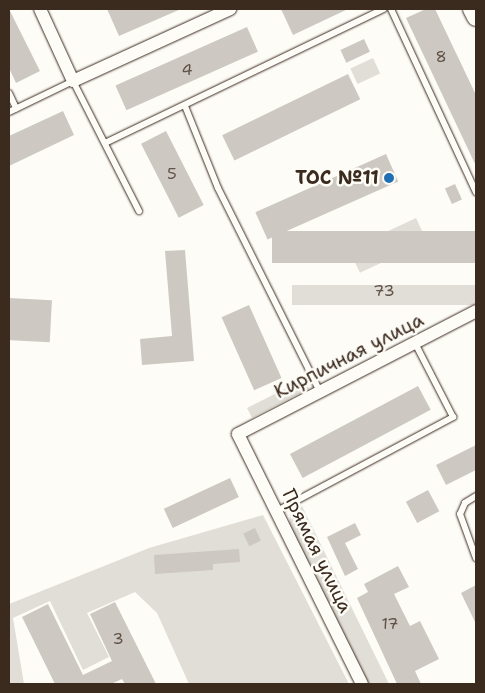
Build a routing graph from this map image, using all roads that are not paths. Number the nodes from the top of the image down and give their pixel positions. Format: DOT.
graph roads {
  1 [pos="40,9"];
  2 [pos="230,9"];
  3 [pos="383,9"];
  4 [pos="391,9"];
  5 [pos="472,9"];
  6 [pos="476,17"];
  7 [pos="73,81"];
  8 [pos="9,93"];
  9 [pos="185,106"];
  10 [pos="16,108"];
  11 [pos="9,112"];
  12 [pos="105,143"];
  13 [pos="476,192"];
  14 [pos="139,211"];
  15 [pos="476,311"];
  16 [pos="415,343"];
  17 [pos="320,392"];
  18 [pos="238,434"];
  19 [pos="476,496"];
  20 [pos="277,511"];
  21 [pos="476,558"];
  22 [pos="362,684"];
  1 -- 7 [label="street"];
  2 -- 7 [label="street"];
  3 -- 9 [label="lane"];
  4 -- 13 [label="lane"];
  5 -- 6 [label="main road"];
  7 -- 10 [label="lane"];
  7 -- 12 [label="lane"];
  8 -- 10 [label="lane"];
  9 -- 12 [label="lane"];
  9 -- 17 [label="lane"];
  10 -- 11 [label="lane"];
  12 -- 14 [label="lane"];
  15 -- 16 [label="street, Кирпичная улица"];
  16 -- 17 [label="street, Кирпичная улица"];
  16 -- 20 [label="lane"];
  17 -- 18 [label="street, Кирпичная улица"];
  18 -- 20 [label="street, Прямая улица"];
  19 -- 21 [label="lane"];
  20 -- 22 [label="street, Прямая улица"];
}
